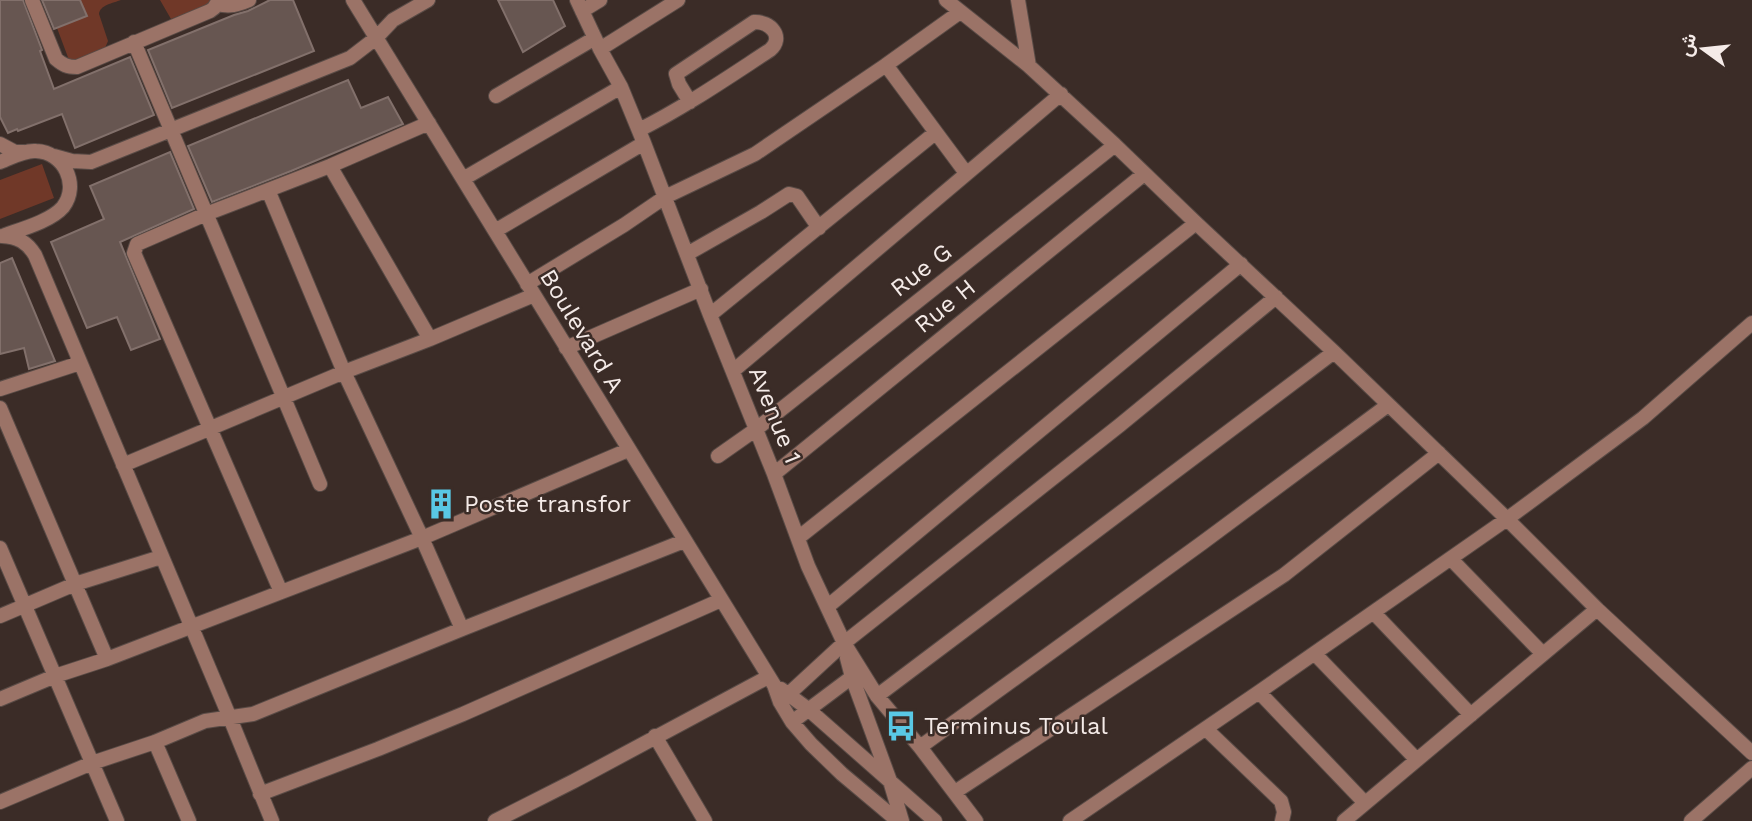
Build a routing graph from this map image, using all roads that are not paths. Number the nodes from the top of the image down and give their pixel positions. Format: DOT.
graph roads {
  1 [pos="33,0"];
  2 [pos="249,0"];
  3 [pos="353,0"];
  4 [pos="428,0"];
  5 [pos="600,0"];
  6 [pos="678,0"];
  7 [pos="946,0"];
  8 [pos="1018,0"];
  9 [pos="218,2"];
  10 [pos="580,5"];
  11 [pos="960,12"];
  12 [pos="376,38"];
  13 [pos="134,42"];
  14 [pos="597,44"];
  15 [pos="886,65"];
  16 [pos="1029,66"];
  17 [pos="621,87"];
  18 [pos="1061,94"];
  19 [pos="496,96"];
  20 [pos="690,102"];
  21 [pos="429,123"];
  22 [pos="171,129"];
  23 [pos="935,133"];
  24 [pos="642,136"];
  25 [pos="0,144"];
  26 [pos="1115,145"];
  27 [pos="26,152"];
  28 [pos="54,156"];
  29 [pos="0,162"];
  30 [pos="91,163"];
  31 [pos="330,166"];
  32 [pos="966,173"];
  33 [pos="1144,174"];
  34 [pos="463,179"];
  35 [pos="268,190"];
  36 [pos="665,197"];
  37 [pos="68,198"];
  38 [pos="206,214"];
  39 [pos="44,220"];
  40 [pos="1196,223"];
  41 [pos="819,228"];
  42 [pos="495,231"];
  43 [pos="1,237"];
  44 [pos="687,254"];
  45 [pos="36,255"];
  46 [pos="1241,264"];
  47 [pos="701,289"];
  48 [pos="531,290"];
  49 [pos="1276,297"];
  50 [pos="710,315"];
  51 [pos="1752,324"];
  52 [pos="430,339"];
  53 [pos="566,348"];
  54 [pos="1334,352"];
  55 [pos="80,363"];
  56 [pos="733,371"];
  57 [pos="344,372"];
  58 [pos="0,389"];
  59 [pos="283,397"];
  60 [pos="1388,405"];
  61 [pos="0,408"];
  62 [pos="209,429"];
  63 [pos="755,430"];
  64 [pos="628,450"];
  65 [pos="1439,453"];
  66 [pos="718,456"];
  67 [pos="123,465"];
  68 [pos="774,474"];
  69 [pos="320,485"];
  70 [pos="1507,519"];
  71 [pos="422,538"];
  72 [pos="798,538"];
  73 [pos="684,541"];
  74 [pos="0,548"];
  75 [pos="161,557"];
  76 [pos="1451,559"];
  77 [pos="75,584"];
  78 [pos="281,592"];
  79 [pos="721,600"];
  80 [pos="25,606"];
  81 [pos="827,607"];
  82 [pos="1597,608"];
  83 [pos="1374,613"];
  84 [pos="0,616"];
  85 [pos="192,626"];
  86 [pos="461,629"];
  87 [pos="844,643"];
  88 [pos="1315,654"];
  89 [pos="1543,654"];
  90 [pos="107,659"];
  91 [pos="855,673"];
  92 [pos="55,676"];
  93 [pos="771,681"];
  94 [pos="1259,692"];
  95 [pos="877,696"];
  96 [pos="784,698"];
  97 [pos="0,699"];
  98 [pos="808,709"];
  99 [pos="1471,715"];
  100 [pos="230,718"];
  101 [pos="792,722"];
  102 [pos="1206,729"];
  103 [pos="655,736"];
  104 [pos="155,742"];
  105 [pos="920,747"];
  106 [pos="1752,753"];
  107 [pos="1418,760"];
  108 [pos="92,763"];
  109 [pos="1752,768"];
  110 [pos="890,781"];
  111 [pos="955,792"];
  112 [pos="260,794"];
  113 [pos="0,802"];
  114 [pos="1365,803"];
  115 [pos="500,820"];
  116 [pos="117,821"];
  117 [pos="189,821"];
  118 [pos="272,821"];
  119 [pos="705,821"];
  120 [pos="900,821"];
  121 [pos="935,821"];
  122 [pos="976,821"];
  123 [pos="1070,821"];
  124 [pos="1282,821"];
  125 [pos="1344,821"];
  126 [pos="1691,821"];
  1 -- 13 [label="street"];
  2 -- 9 [label="street"];
  3 -- 12 [label="street, Boulevard A"];
  4 -- 12 [label="street"];
  5 -- 10 [label="street"];
  6 -- 14 [label="street"];
  7 -- 11 [label="street"];
  8 -- 16 [label="street"];
  9 -- 13 [label="street"];
  10 -- 14 [label="street, Avenue 1"];
  11 -- 15 [label="street"];
  11 -- 16 [label="street"];
  12 -- 21 [label="street, Boulevard A"];
  12 -- 22 [label="street"];
  13 -- 22 [label="street"];
  14 -- 17 [label="street, Avenue 1"];
  14 -- 19 [label="street"];
  15 -- 23 [label="street"];
  15 -- 36 [label="street"];
  16 -- 18 [label="street"];
  17 -- 24 [label="street, Avenue 1"];
  17 -- 34 [label="street"];
  18 -- 26 [label="street"];
  18 -- 32 [label="street"];
  20 -- 20 [label="street"];
  20 -- 24 [label="street"];
  21 -- 31 [label="street"];
  21 -- 34 [label="street, Boulevard A"];
  22 -- 30 [label="street"];
  22 -- 38 [label="street"];
  23 -- 32 [label="street"];
  23 -- 41 [label="street"];
  24 -- 36 [label="street, Avenue 1"];
  24 -- 42 [label="street"];
  25 -- 27 [label="street"];
  26 -- 33 [label="street"];
  26 -- 63 [label="street, Rue G"];
  27 -- 28 [label="street"];
  27 -- 29 [label="street"];
  28 -- 30 [label="street"];
  28 -- 37 [label="street"];
  30 -- 37 [label="street"];
  31 -- 35 [label="street"];
  31 -- 52 [label="street"];
  32 -- 56 [label="street"];
  33 -- 40 [label="street"];
  33 -- 68 [label="street, Rue H"];
  34 -- 42 [label="street, Boulevard A"];
  35 -- 38 [label="street"];
  35 -- 57 [label="street"];
  36 -- 44 [label="street, Avenue 1"];
  36 -- 48 [label="street"];
  37 -- 39 [label="street"];
  38 -- 59 [label="street"];
  38 -- 62 [label="street"];
  39 -- 43 [label="street"];
  39 -- 45 [label="street"];
  40 -- 46 [label="street"];
  40 -- 72 [label="street"];
  41 -- 44 [label="street"];
  41 -- 50 [label="street"];
  42 -- 48 [label="street, Boulevard A"];
  43 -- 45 [label="street"];
  44 -- 47 [label="street, Avenue 1"];
  45 -- 55 [label="street"];
  46 -- 49 [label="street"];
  46 -- 81 [label="street"];
  47 -- 50 [label="street, Avenue 1"];
  47 -- 53 [label="street"];
  48 -- 52 [label="street"];
  48 -- 53 [label="street, Boulevard A"];
  49 -- 54 [label="street"];
  49 -- 87 [label="street"];
  50 -- 56 [label="street, Avenue 1"];
  51 -- 70 [label="street"];
  52 -- 57 [label="street"];
  53 -- 64 [label="street, Boulevard A"];
  54 -- 60 [label="street"];
  54 -- 95 [label="street"];
  55 -- 58 [label="street"];
  55 -- 67 [label="street"];
  56 -- 63 [label="street, Avenue 1"];
  57 -- 59 [label="street"];
  57 -- 71 [label="street"];
  59 -- 62 [label="street"];
  59 -- 69 [label="street"];
  60 -- 65 [label="street"];
  60 -- 105 [label="street"];
  61 -- 77 [label="street"];
  62 -- 67 [label="street"];
  62 -- 78 [label="street"];
  63 -- 66 [label="street, Rue G"];
  63 -- 68 [label="street, Avenue 1"];
  64 -- 71 [label="street"];
  64 -- 73 [label="street, Boulevard A"];
  65 -- 70 [label="street"];
  65 -- 111 [label="street"];
  67 -- 75 [label="street"];
  68 -- 72 [label="street, Avenue 1"];
  70 -- 76 [label="street"];
  70 -- 82 [label="street"];
  71 -- 78 [label="street"];
  71 -- 86 [label="street"];
  72 -- 81 [label="street, Avenue 1"];
  73 -- 79 [label="street, Boulevard A"];
  73 -- 86 [label="street"];
  74 -- 80 [label="street"];
  75 -- 77 [label="street"];
  75 -- 85 [label="street"];
  76 -- 83 [label="street"];
  76 -- 89 [label="street"];
  77 -- 80 [label="street"];
  77 -- 90 [label="street"];
  78 -- 85 [label="street"];
  79 -- 93 [label="street, Boulevard A"];
  79 -- 112 [label="street"];
  80 -- 84 [label="street"];
  80 -- 92 [label="street"];
  81 -- 87 [label="street, Avenue 1"];
  82 -- 89 [label="street"];
  82 -- 106 [label="street"];
  83 -- 88 [label="street"];
  83 -- 99 [label="street"];
  85 -- 90 [label="street"];
  85 -- 100 [label="street"];
  86 -- 100 [label="street"];
  87 -- 91 [label="street, Avenue 1"];
  87 -- 96 [label="street"];
  88 -- 94 [label="street"];
  88 -- 107 [label="street"];
  89 -- 99 [label="street"];
  90 -- 92 [label="street"];
  91 -- 95 [label="street"];
  91 -- 98 [label="street"];
  91 -- 110 [label="street"];
  92 -- 97 [label="street"];
  92 -- 108 [label="street"];
  93 -- 96 [label="street, Boulevard A"];
  93 -- 103 [label="street"];
  94 -- 102 [label="street"];
  94 -- 114 [label="street"];
  95 -- 105 [label="street"];
  96 -- 98 [label="street"];
  96 -- 101 [label="street, Boulevard A"];
  98 -- 101 [label="street"];
  98 -- 110 [label="street"];
  99 -- 107 [label="street"];
  100 -- 104 [label="street"];
  100 -- 112 [label="street"];
  101 -- 120 [label="street, Boulevard A"];
  102 -- 123 [label="street"];
  102 -- 124 [label="street"];
  103 -- 115 [label="street"];
  103 -- 119 [label="street"];
  104 -- 108 [label="street"];
  104 -- 117 [label="street"];
  105 -- 111 [label="street"];
  107 -- 114 [label="street"];
  108 -- 113 [label="street"];
  108 -- 116 [label="street"];
  109 -- 126 [label="street"];
  110 -- 120 [label="street"];
  110 -- 121 [label="street"];
  111 -- 122 [label="street"];
  112 -- 118 [label="street"];
  114 -- 125 [label="street"];
}
